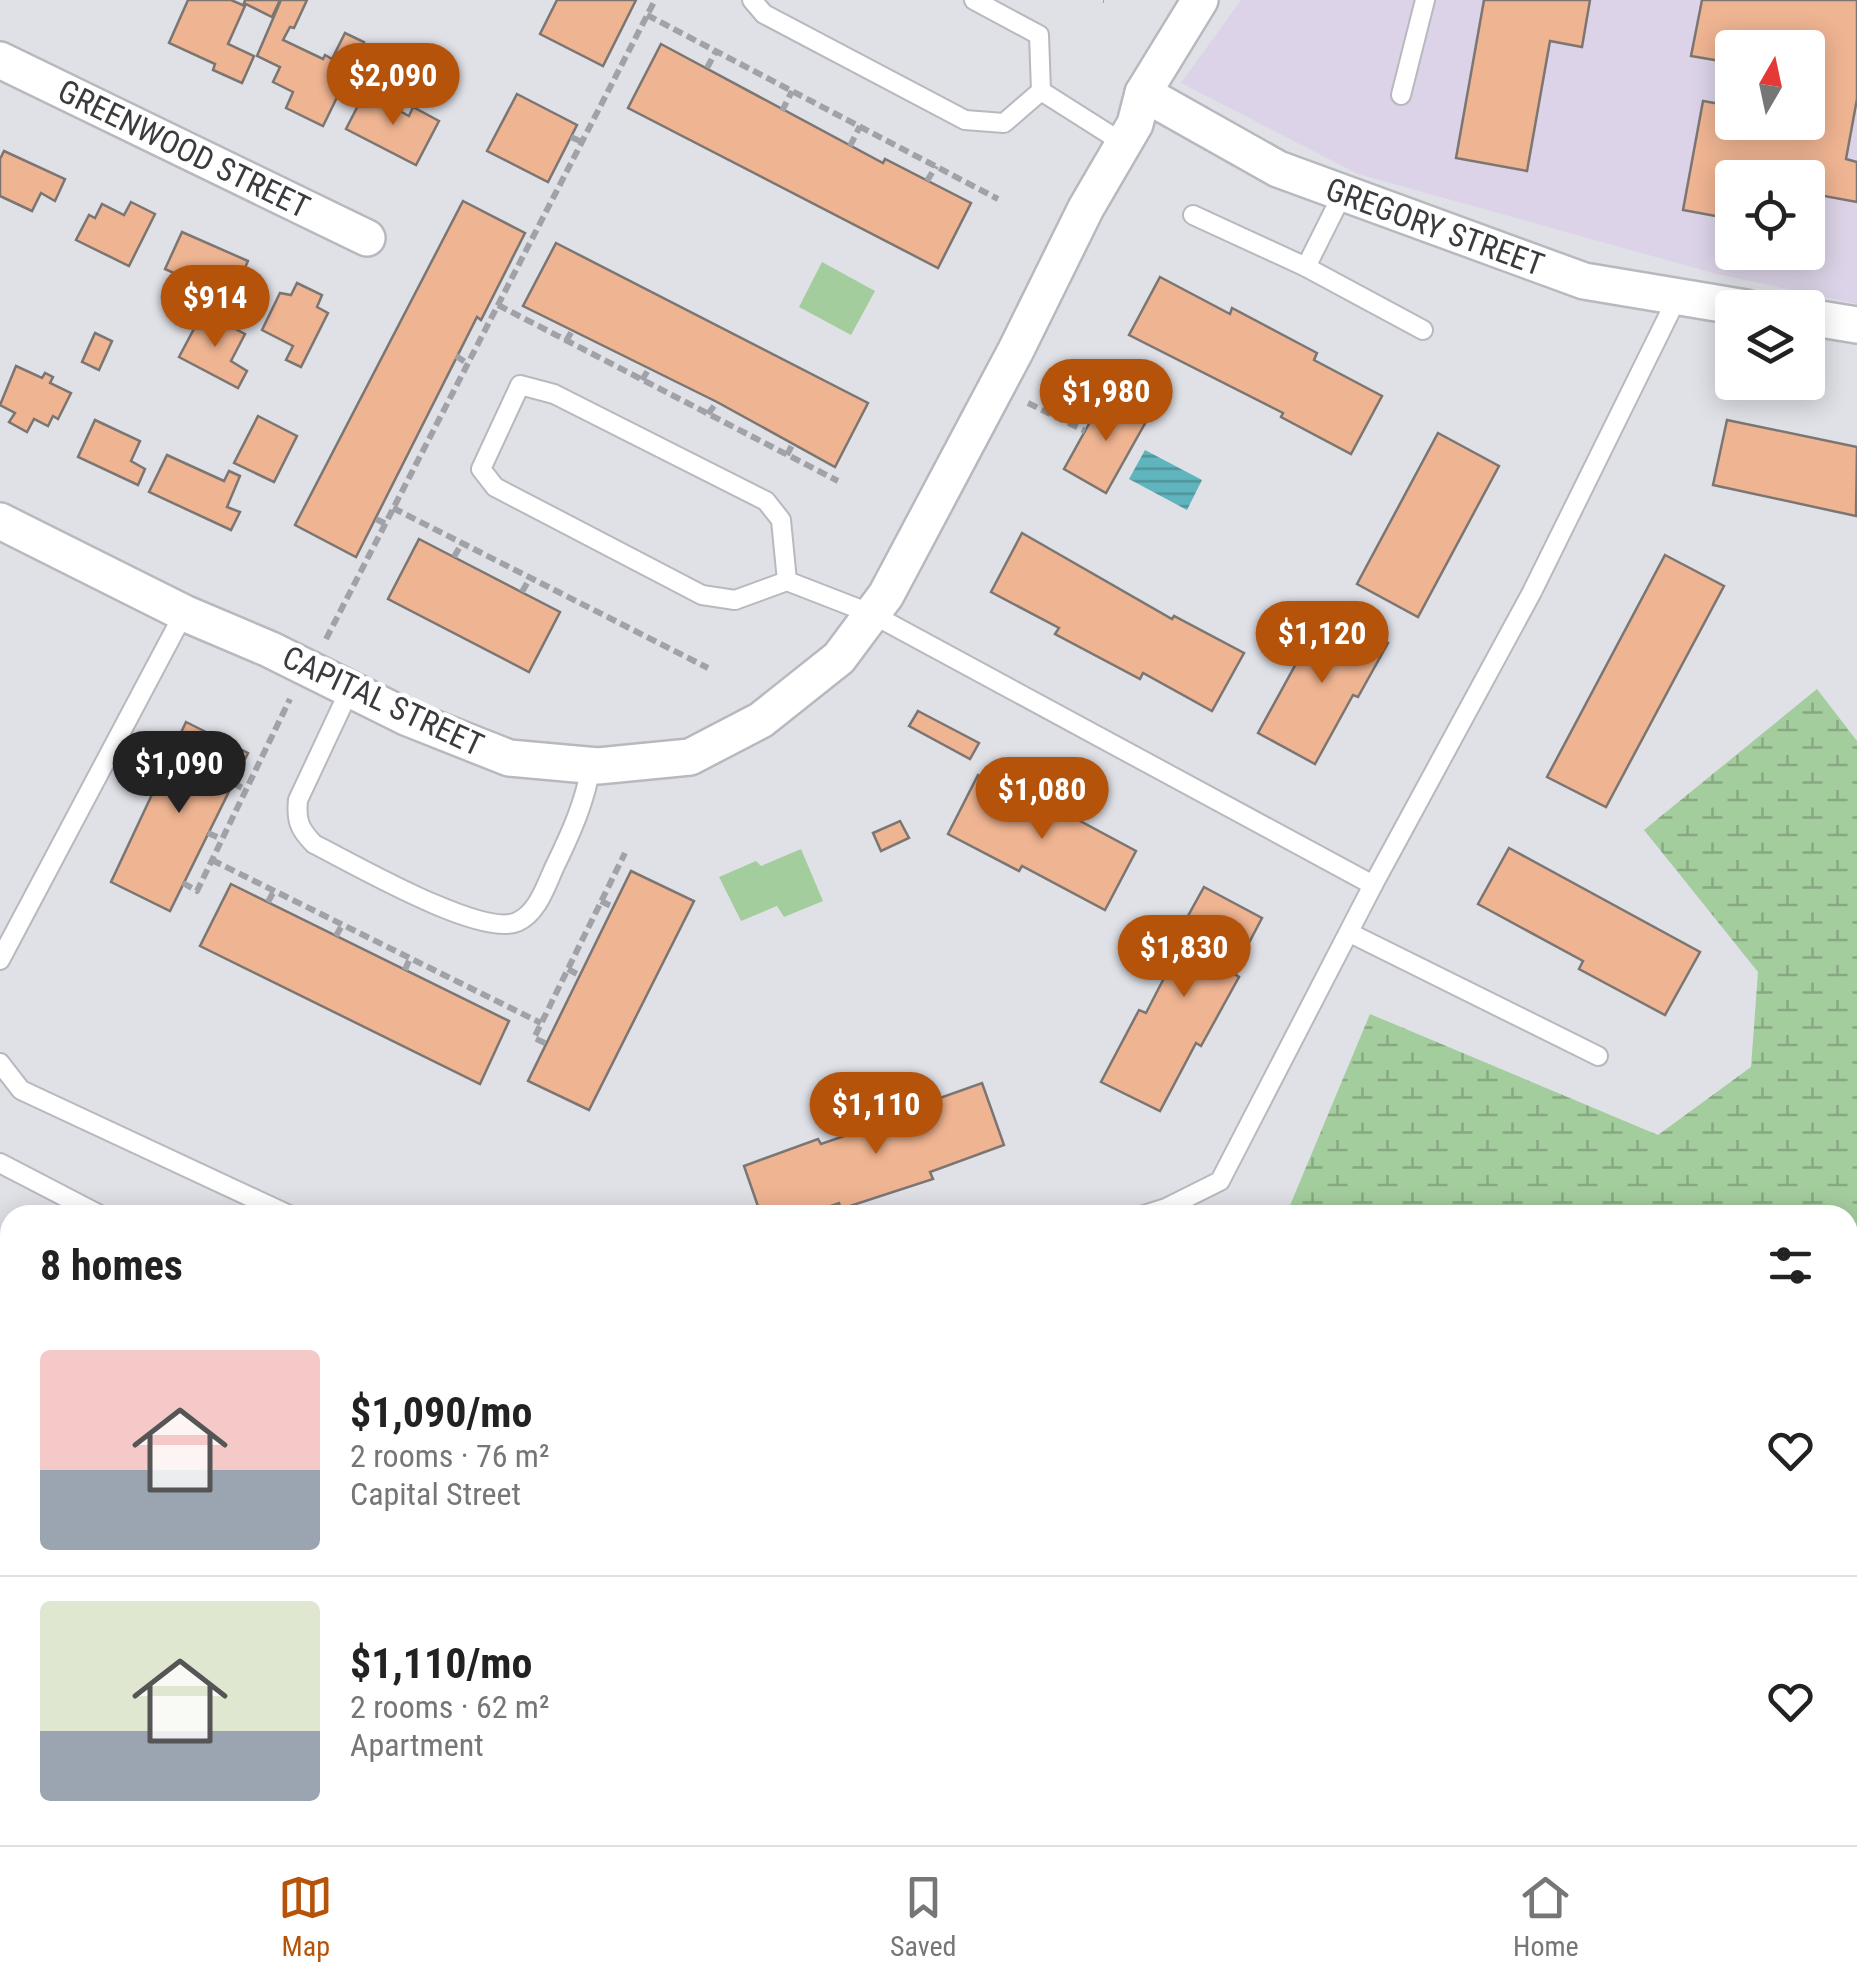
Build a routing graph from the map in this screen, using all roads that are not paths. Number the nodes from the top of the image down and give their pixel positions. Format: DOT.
graph roads {
  1 [pos="752,0"];
  2 [pos="974,0"];
  3 [pos="1200,0"];
  4 [pos="1425,0"];
  5 [pos="0,60"];
  6 [pos="1041,91"];
  7 [pos="1143,93"];
  8 [pos="1401,95"];
  9 [pos="1124,143"];
  10 [pos="1343,193"];
  11 [pos="1193,215"];
  12 [pos="367,238"];
  13 [pos="1306,268"];
  14 [pos="1678,296"];
  15 [pos="1715,303"];
  16 [pos="1825,321"];
  17 [pos="1857,326"];
  18 [pos="1423,330"];
  19 [pos="3,528"];
  20 [pos="786,580"];
  21 [pos="184,613"];
  22 [pos="872,614"];
  23 [pos="350,689"];
  24 [pos="591,766"];
  25 [pos="1374,885"];
  26 [pos="1350,933"];
  27 [pos="0,960"];
  28 [pos="1598,1056"];
  29 [pos="0,1063"];
  30 [pos="0,1163"];
  31 [pos="81,1205"];
  32 [pos="268,1205"];
  33 [pos="1172,1205"];
  1 -- 6 [label="lane"];
  2 -- 6 [label="lane"];
  3 -- 7 [label="street, CAPITAL STREET"];
  4 -- 8 [label="lane"];
  5 -- 12 [label="street, GREENWOOD STREET"];
  6 -- 9 [label="lane"];
  7 -- 9 [label="street, CAPITAL STREET"];
  7 -- 10 [label="street, GREGORY STREET"];
  9 -- 22 [label="street, CAPITAL STREET"];
  10 -- 13 [label="lane"];
  10 -- 14 [label="street, GREGORY STREET"];
  11 -- 13 [label="lane"];
  13 -- 18 [label="lane"];
  14 -- 15 [label="street, GREGORY STREET"];
  14 -- 25 [label="lane"];
  16 -- 17 [label="street"];
  19 -- 21 [label="street, CAPITAL STREET"];
  20 -- 20 [label="lane"];
  20 -- 22 [label="lane"];
  21 -- 23 [label="street, CAPITAL STREET"];
  21 -- 27 [label="lane"];
  22 -- 24 [label="street, CAPITAL STREET"];
  22 -- 25 [label="lane"];
  23 -- 24 [label="street, CAPITAL STREET"];
  23 -- 24 [label="lane"];
  25 -- 26 [label="lane"];
  26 -- 28 [label="lane"];
  26 -- 33 [label="lane"];
  29 -- 32 [label="lane"];
  30 -- 31 [label="lane"];
}
